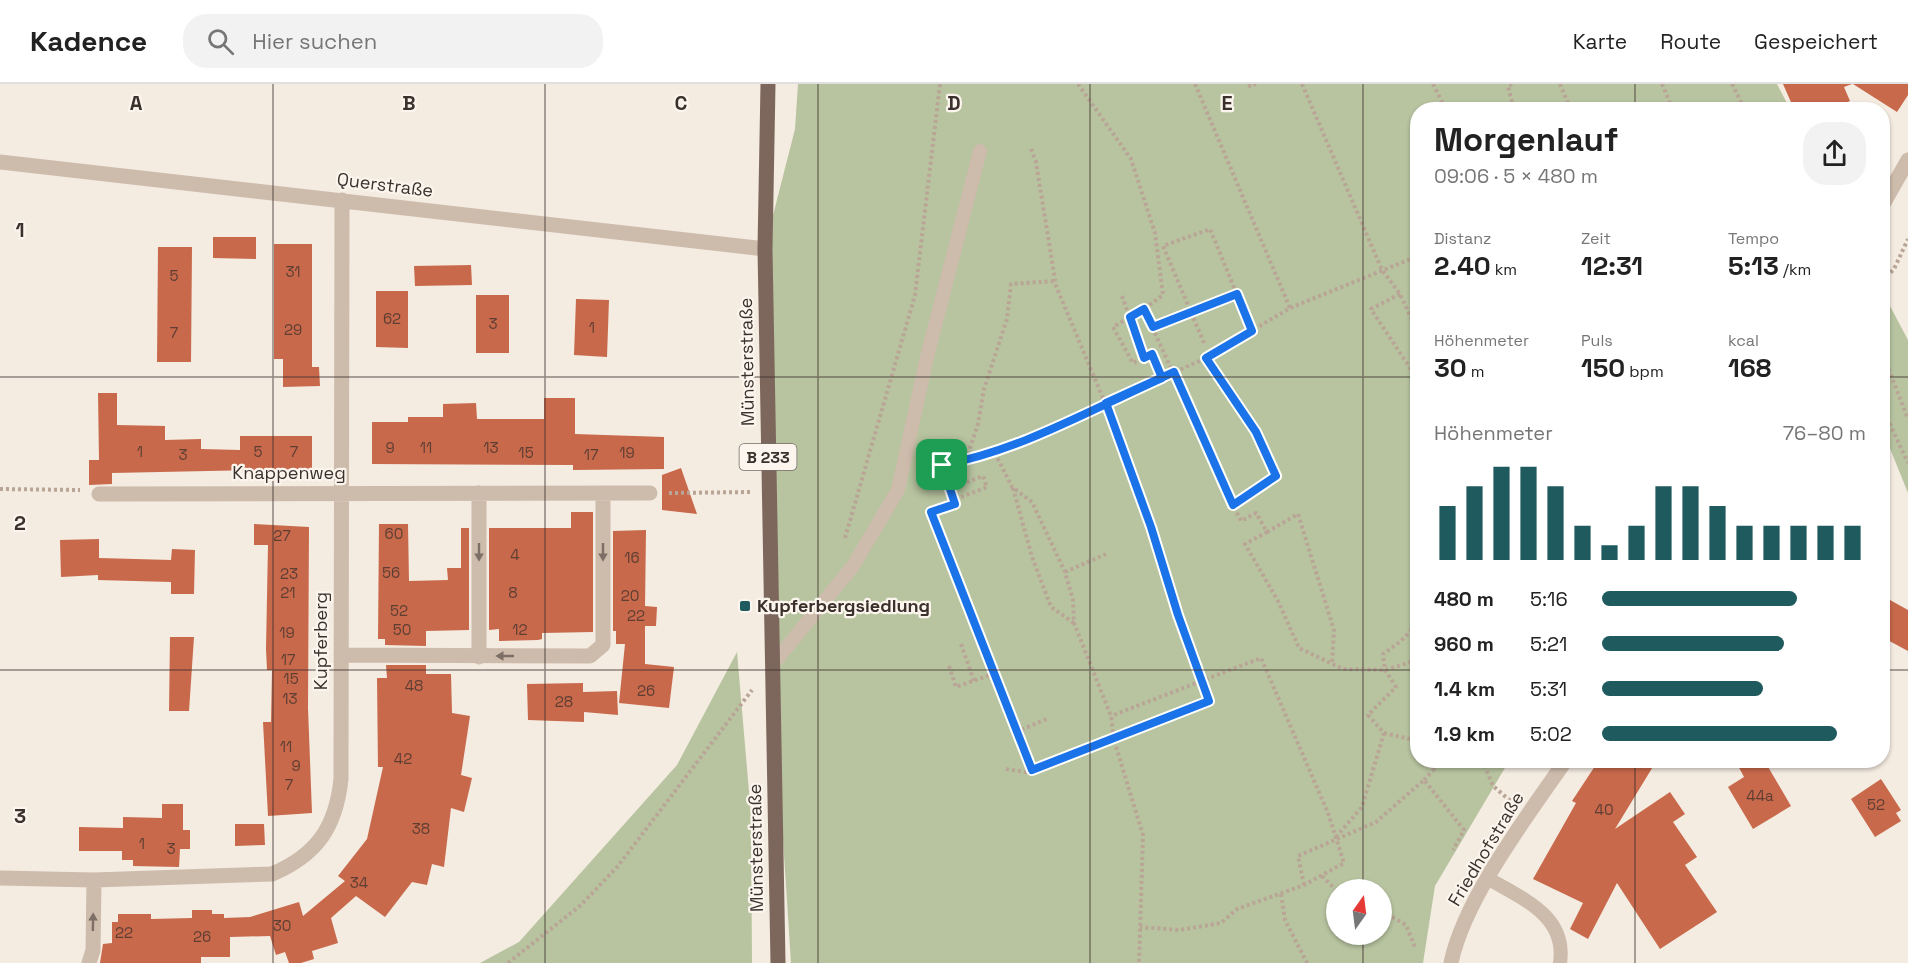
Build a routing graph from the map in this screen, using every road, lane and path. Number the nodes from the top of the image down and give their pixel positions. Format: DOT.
graph roads {
  1 [pos="768,84"];
  2 [pos="940,84"];
  3 [pos="1078,84"];
  4 [pos="1195,84"];
  5 [pos="1249,84"];
  6 [pos="1256,84"];
  7 [pos="1302,84"];
  8 [pos="1433,84"];
  9 [pos="1512,84"];
  10 [pos="1560,84"];
  11 [pos="1662,84"];
  12 [pos="1732,84"];
  13 [pos="1442,102"];
  14 [pos="1512,102"];
  15 [pos="1568,102"];
  16 [pos="1670,102"];
  17 [pos="1741,102"];
  18 [pos="1031,149"];
  19 [pos="980,151"];
  20 [pos="1908,160"];
  21 [pos="0,162"];
  22 [pos="1890,192"];
  23 [pos="342,200"];
  24 [pos="1908,239"];
  25 [pos="765,249"];
  26 [pos="1410,259"];
  27 [pos="1382,270"];
  28 [pos="1890,273"];
  29 [pos="1055,281"];
  30 [pos="1237,294"];
  31 [pos="1400,294"];
  32 [pos="1122,296"];
  33 [pos="1290,308"];
  34 [pos="1144,309"];
  35 [pos="1410,316"];
  36 [pos="1130,317"];
  37 [pos="1153,327"];
  38 [pos="1252,331"];
  39 [pos="1204,343"];
  40 [pos="1144,358"];
  41 [pos="1206,358"];
  42 [pos="1410,368"];
  43 [pos="1174,372"];
  44 [pos="1890,372"];
  45 [pos="1162,378"];
  46 [pos="1106,403"];
  47 [pos="1908,418"];
  48 [pos="1890,425"];
  49 [pos="936,449"];
  50 [pos="995,453"];
  51 [pos="965,461"];
  52 [pos="1908,464"];
  53 [pos="942,465"];
  54 [pos="1012,487"];
  55 [pos="0,489"];
  56 [pos="950,489"];
  57 [pos="898,490"];
  58 [pos="341,492"];
  59 [pos="769,492"];
  60 [pos="603,493"];
  61 [pos="650,493"];
  62 [pos="99,494"];
  63 [pos="479,494"];
  64 [pos="954,500"];
  65 [pos="1233,505"];
  66 [pos="1267,532"];
  67 [pos="840,546"];
  68 [pos="1106,554"];
  69 [pos="1065,572"];
  70 [pos="1074,623"];
  71 [pos="1410,631"];
  72 [pos="961,644"];
  73 [pos="341,655"];
  74 [pos="479,657"];
  75 [pos="1410,662"];
  76 [pos="773,664"];
  77 [pos="1332,664"];
  78 [pos="949,666"];
  79 [pos="1385,670"];
  80 [pos="993,674"];
  81 [pos="1204,680"];
  82 [pos="974,681"];
  83 [pos="1111,716"];
  84 [pos="1049,718"];
  85 [pos="1016,732"];
  86 [pos="1384,733"];
  87 [pos="1410,739"];
  88 [pos="1114,740"];
  89 [pos="1433,768"];
  90 [pos="1485,768"];
  91 [pos="1561,768"];
  92 [pos="1006,769"];
  93 [pos="1032,770"];
  94 [pos="1424,780"];
  95 [pos="1528,816"];
  96 [pos="1336,837"];
  97 [pos="1453,850"];
  98 [pos="1322,876"];
  99 [pos="0,878"];
  100 [pos="1489,879"];
  101 [pos="94,880"];
  102 [pos="1326,880"];
  103 [pos="1304,885"];
  104 [pos="1281,894"];
  105 [pos="1392,917"];
  106 [pos="1140,927"];
  107 [pos="1415,947"];
  108 [pos="88,963"];
  109 [pos="508,963"];
  110 [pos="778,963"];
  111 [pos="1139,963"];
  112 [pos="1307,963"];
  113 [pos="1452,963"];
  114 [pos="1560,963"];
  1 -- 25 [label="main road, Münsterstraße / B 233"];
  2 -- 67 [label="path"];
  3 -- 34 [label="path"];
  4 -- 33 [label="path"];
  5 -- 6 [label="path"];
  7 -- 27 [label="path"];
  8 -- 13 [label="path"];
  9 -- 14 [label="path"];
  10 -- 15 [label="path"];
  11 -- 16 [label="path"];
  12 -- 17 [label="path"];
  18 -- 29 [label="path"];
  19 -- 57 [label="lane"];
  20 -- 22 [label="street"];
  21 -- 23 [label="street, Querstraße"];
  23 -- 25 [label="street, Querstraße"];
  23 -- 58 [label="street, Kupferberg"];
  24 -- 28 [label="path"];
  25 -- 59 [label="main road, Münsterstraße / B 233"];
  26 -- 27 [label="path"];
  27 -- 31 [label="path"];
  27 -- 33 [label="path"];
  29 -- 46 [label="path"];
  29 -- 51 [label="path"];
  30 -- 37 [label="path"];
  30 -- 38 [label="path"];
  30 -- 39 [label="path"];
  31 -- 35 [label="path"];
  31 -- 42 [label="path"];
  32 -- 36 [label="path"];
  33 -- 38 [label="path"];
  34 -- 36 [label="path"];
  34 -- 37 [label="path"];
  36 -- 40 [label="path"];
  36 -- 40 [label="path"];
  37 -- 43 [label="path"];
  38 -- 41 [label="path"];
  40 -- 45 [label="path"];
  41 -- 43 [label="path"];
  41 -- 65 [label="path"];
  43 -- 45 [label="path"];
  43 -- 65 [label="path"];
  44 -- 47 [label="path"];
  45 -- 46 [label="path"];
  46 -- 50 [label="path"];
  46 -- 81 [label="path"];
  48 -- 52 [label="path"];
  49 -- 53 [label="path"];
  50 -- 51 [label="path"];
  50 -- 54 [label="path"];
  51 -- 53 [label="path"];
  53 -- 56 [label="path"];
  53 -- 57 [label="path"];
  54 -- 69 [label="path"];
  54 -- 70 [label="path"];
  55 -- 62 [label="path"];
  56 -- 64 [label="path"];
  56 -- 64 [label="path"];
  57 -- 76 [label="lane"];
  58 -- 62 [label="street, Knappenweg"];
  58 -- 63 [label="street, Knappenweg"];
  58 -- 73 [label="street, Kupferberg"];
  59 -- 61 [label="path"];
  59 -- 76 [label="main road, Münsterstraße / B 233"];
  60 -- 61 [label="street, Knappenweg"];
  60 -- 63 [label="street, Knappenweg"];
  60 -- 74 [label="street, one-way"];
  63 -- 74 [label="street, one-way"];
  64 -- 80 [label="path"];
  65 -- 66 [label="path"];
  66 -- 77 [label="path"];
  66 -- 77 [label="path"];
  68 -- 69 [label="path"];
  69 -- 70 [label="path"];
  70 -- 83 [label="path"];
  71 -- 79 [label="path"];
  72 -- 82 [label="path"];
  73 -- 74 [label="street"];
  73 -- 101 [label="street, Kupferberg"];
  75 -- 79 [label="path"];
  76 -- 109 [label="path"];
  76 -- 110 [label="main road, Münsterstraße / B 233"];
  77 -- 79 [label="path"];
  78 -- 82 [label="path"];
  79 -- 86 [label="path"];
  80 -- 82 [label="path"];
  80 -- 85 [label="path"];
  81 -- 83 [label="path"];
  81 -- 88 [label="path"];
  81 -- 96 [label="path"];
  83 -- 88 [label="path"];
  84 -- 85 [label="path"];
  85 -- 93 [label="path"];
  86 -- 87 [label="path"];
  86 -- 96 [label="path"];
  88 -- 93 [label="path"];
  88 -- 106 [label="path"];
  89 -- 94 [label="path"];
  90 -- 95 [label="path"];
  91 -- 95 [label="street, Friedhofstraße"];
  92 -- 93 [label="path"];
  94 -- 96 [label="path"];
  94 -- 97 [label="path"];
  95 -- 100 [label="street, Friedhofstraße"];
  96 -- 98 [label="path"];
  96 -- 103 [label="path"];
  98 -- 102 [label="path"];
  98 -- 103 [label="path"];
  99 -- 101 [label="street, Kupferberg"];
  100 -- 113 [label="street, Friedhofstraße"];
  100 -- 114 [label="lane"];
  108 -- 101 [label="street, one-way"];
  103 -- 104 [label="path"];
  104 -- 106 [label="path"];
  104 -- 112 [label="path"];
  105 -- 107 [label="path"];
  106 -- 111 [label="path"];
}
